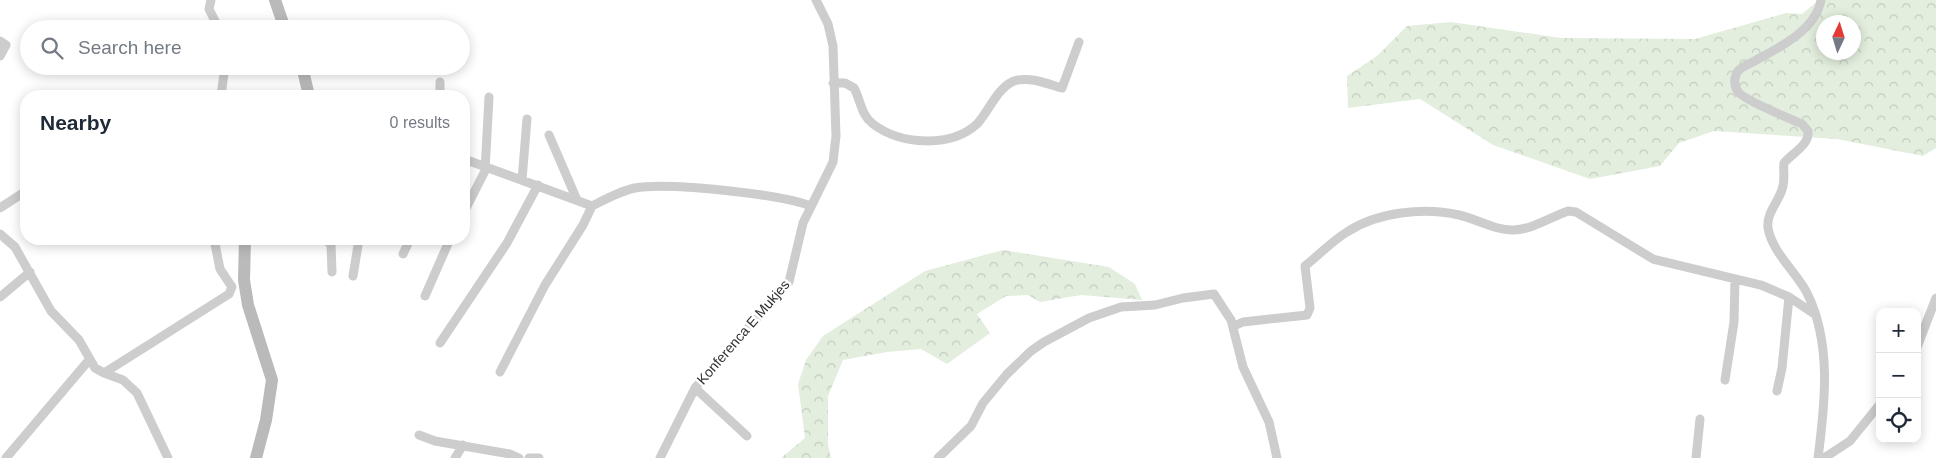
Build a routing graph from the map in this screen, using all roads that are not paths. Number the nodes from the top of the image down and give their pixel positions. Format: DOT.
graph roads {
  1 [pos="212,0"];
  2 [pos="274,0"];
  3 [pos="816,0"];
  4 [pos="1821,0"];
  5 [pos="214,20"];
  6 [pos="282,20"];
  7 [pos="0,41"];
  8 [pos="1079,42"];
  9 [pos="0,56"];
  10 [pos="224,75"];
  11 [pos="304,75"];
  12 [pos="440,82"];
  13 [pos="833,83"];
  14 [pos="223,90"];
  15 [pos="308,90"];
  16 [pos="440,90"];
  17 [pos="490,97"];
  18 [pos="527,119"];
  19 [pos="549,135"];
  20 [pos="470,161"];
  21 [pos="486,167"];
  22 [pos="522,180"];
  23 [pos="538,186"];
  24 [pos="20,195"];
  25 [pos="577,200"];
  26 [pos="470,201"];
  27 [pos="592,206"];
  28 [pos="810,206"];
  29 [pos="0,208"];
  30 [pos="0,234"];
  31 [pos="215,245"];
  32 [pos="245,245"];
  33 [pos="331,245"];
  34 [pos="358,245"];
  35 [pos="408,245"];
  36 [pos="447,245"];
  37 [pos="404,254"];
  38 [pos="30,272"];
  39 [pos="332,272"];
  40 [pos="352,276"];
  41 [pos="1735,279"];
  42 [pos="244,280"];
  43 [pos="230,283"];
  44 [pos="425,296"];
  45 [pos="0,297"];
  46 [pos="1789,297"];
  47 [pos="1936,298"];
  48 [pos="1816,315"];
  49 [pos="1234,326"];
  50 [pos="1921,337"];
  51 [pos="440,343"];
  52 [pos="89,360"];
  53 [pos="500,372"];
  54 [pos="104,373"];
  55 [pos="1725,380"];
  56 [pos="695,388"];
  57 [pos="1777,391"];
  58 [pos="1876,409"];
  59 [pos="1700,419"];
  60 [pos="419,435"];
  61 [pos="746,436"];
  62 [pos="463,445"];
  63 [pos="6,458"];
  64 [pos="168,458"];
  65 [pos="256,458"];
  66 [pos="455,458"];
  67 [pos="519,458"];
  68 [pos="529,458"];
  69 [pos="539,458"];
  70 [pos="660,458"];
  71 [pos="938,458"];
  72 [pos="1277,458"];
  73 [pos="1696,458"];
  74 [pos="1818,458"];
  75 [pos="1824,458"];
  1 -- 5 [label="street"];
  2 -- 6 [label="street"];
  3 -- 13 [label="street, Konferenca E Mukjes"];
  4 -- 48 [label="street"];
  7 -- 9 [label="street"];
  8 -- 13 [label="street"];
  10 -- 14 [label="street"];
  11 -- 15 [label="street"];
  12 -- 16 [label="street"];
  13 -- 28 [label="street, Konferenca E Mukjes"];
  17 -- 21 [label="street"];
  18 -- 22 [label="street"];
  19 -- 25 [label="street"];
  20 -- 21 [label="street"];
  21 -- 22 [label="street"];
  21 -- 26 [label="street"];
  22 -- 23 [label="street"];
  23 -- 25 [label="street"];
  23 -- 51 [label="street"];
  24 -- 29 [label="street"];
  25 -- 27 [label="street"];
  27 -- 28 [label="street"];
  27 -- 53 [label="street"];
  28 -- 56 [label="street, Konferenca E Mukjes"];
  30 -- 38 [label="street"];
  31 -- 43 [label="street"];
  32 -- 42 [label="street"];
  33 -- 39 [label="street"];
  34 -- 40 [label="street"];
  35 -- 37 [label="street"];
  36 -- 44 [label="street"];
  38 -- 45 [label="street"];
  38 -- 52 [label="street"];
  41 -- 46 [label="street"];
  41 -- 49 [label="street"];
  41 -- 55 [label="street"];
  42 -- 43 [label="street"];
  42 -- 65 [label="street"];
  43 -- 54 [label="street"];
  46 -- 48 [label="street"];
  46 -- 57 [label="street"];
  47 -- 50 [label="street"];
  48 -- 74 [label="street"];
  49 -- 71 [label="street"];
  49 -- 72 [label="street"];
  52 -- 54 [label="street"];
  52 -- 63 [label="street"];
  54 -- 64 [label="street"];
  56 -- 61 [label="street"];
  56 -- 70 [label="street, Konferenca E Mukjes"];
  58 -- 75 [label="street"];
  59 -- 73 [label="street"];
  60 -- 62 [label="street"];
  62 -- 66 [label="street"];
  62 -- 67 [label="street"];
  68 -- 69 [label="street"];
}
